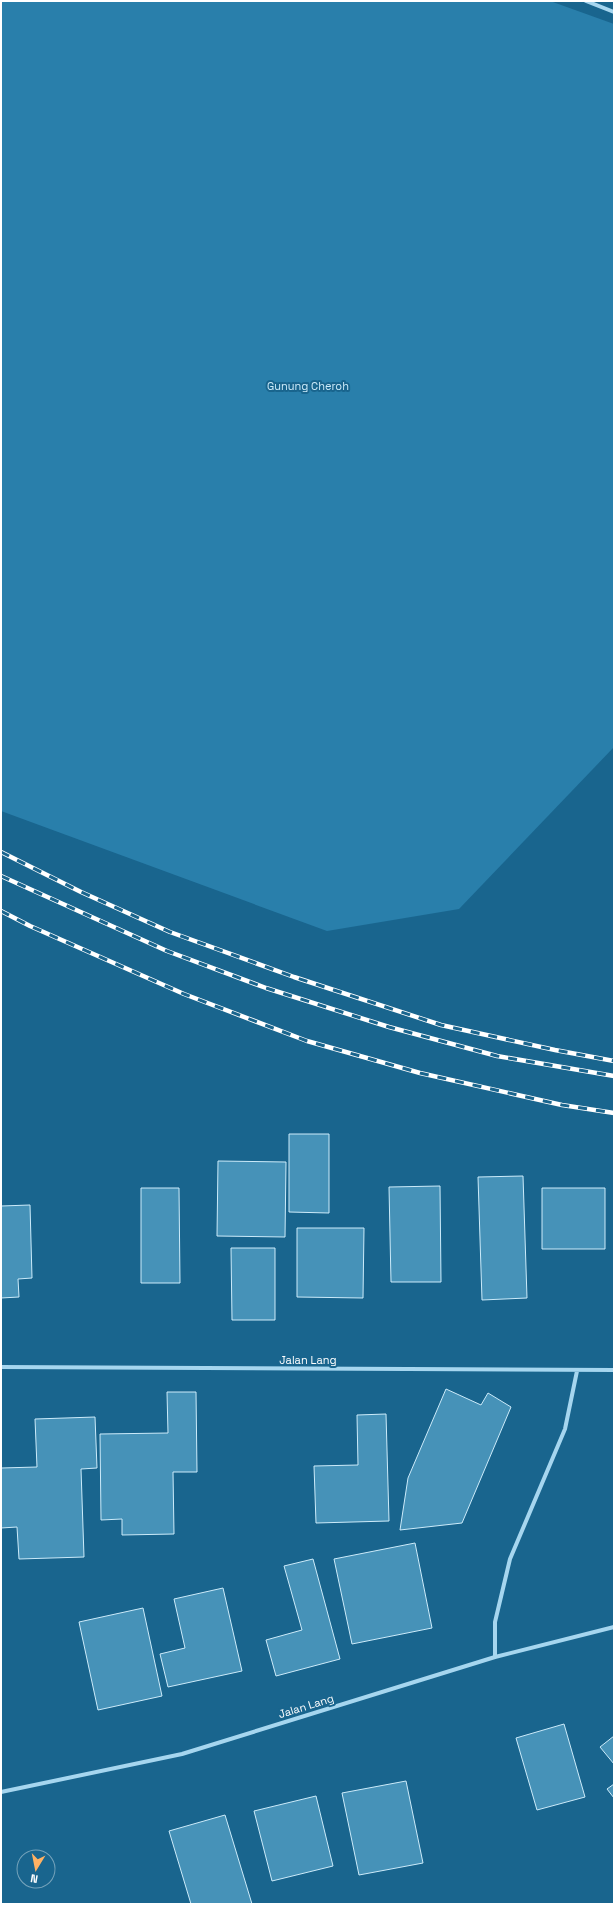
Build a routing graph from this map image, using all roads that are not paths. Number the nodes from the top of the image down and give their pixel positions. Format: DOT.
graph roads {
  1 [pos="586,1"];
  2 [pos="614,12"];
  3 [pos="1,1367"];
  4 [pos="614,1370"];
  5 [pos="578,1371"];
  6 [pos="614,1627"];
  7 [pos="495,1658"];
  8 [pos="1,1792"];
  1 -- 2 [label="street"];
  3 -- 5 [label="street, Jalan Lang"];
  4 -- 5 [label="street, Jalan Lang"];
  5 -- 7 [label="street"];
  6 -- 7 [label="street, Jalan Lang"];
  7 -- 8 [label="street, Jalan Lang"];
}
